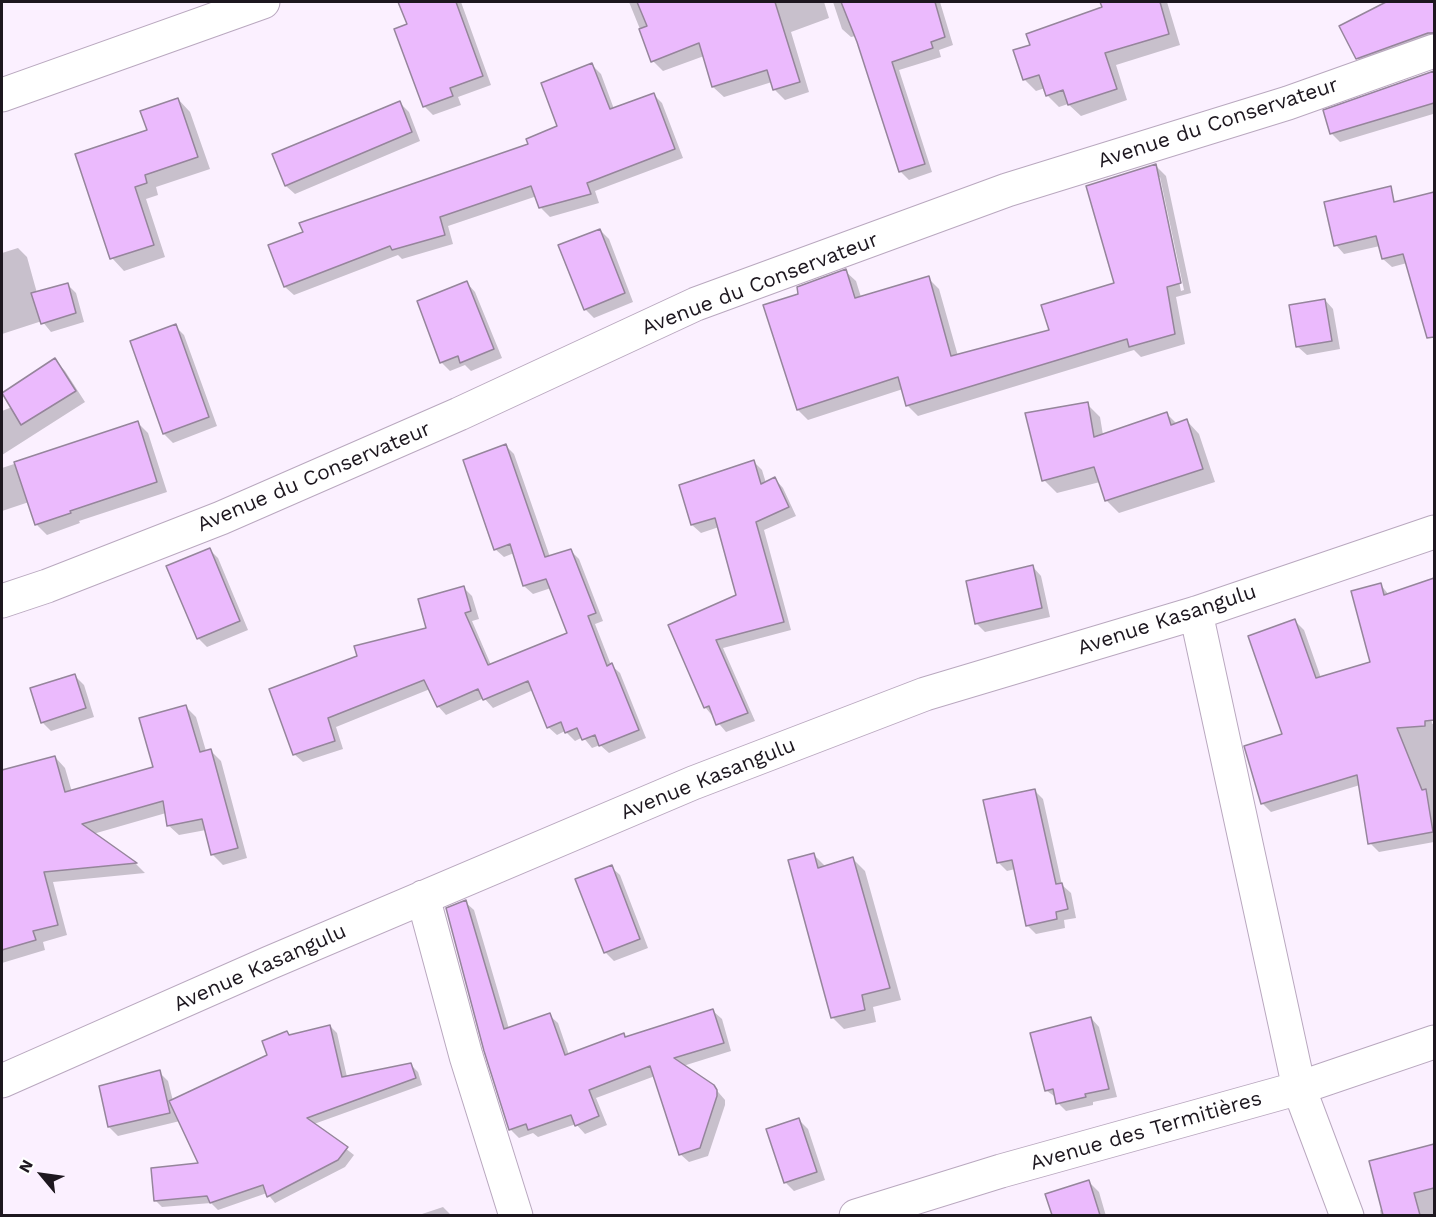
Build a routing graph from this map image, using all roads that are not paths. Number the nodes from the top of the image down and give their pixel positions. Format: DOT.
graph roads {
  1 [pos="263,2"];
  2 [pos="1434,51"];
  3 [pos="2,94"];
  4 [pos="1434,532"];
  5 [pos="2,601"];
  6 [pos="1196,613"];
  7 [pos="423,897"];
  8 [pos="1434,1042"];
  9 [pos="2,1081"];
  10 [pos="1299,1088"];
  11 [pos="516,1215"];
  12 [pos="856,1215"];
  13 [pos="1347,1215"];
  1 -- 3 [label="street"];
  2 -- 5 [label="street, Avenue du Conservateur"];
  4 -- 6 [label="street, Avenue Kasangulu"];
  6 -- 7 [label="street, Avenue Kasangulu"];
  6 -- 10 [label="street"];
  7 -- 9 [label="street, Avenue Kasangulu"];
  7 -- 11 [label="street"];
  8 -- 10 [label="street, Avenue des Termitières"];
  10 -- 12 [label="street, Avenue des Termitières"];
  10 -- 13 [label="street"];
}
